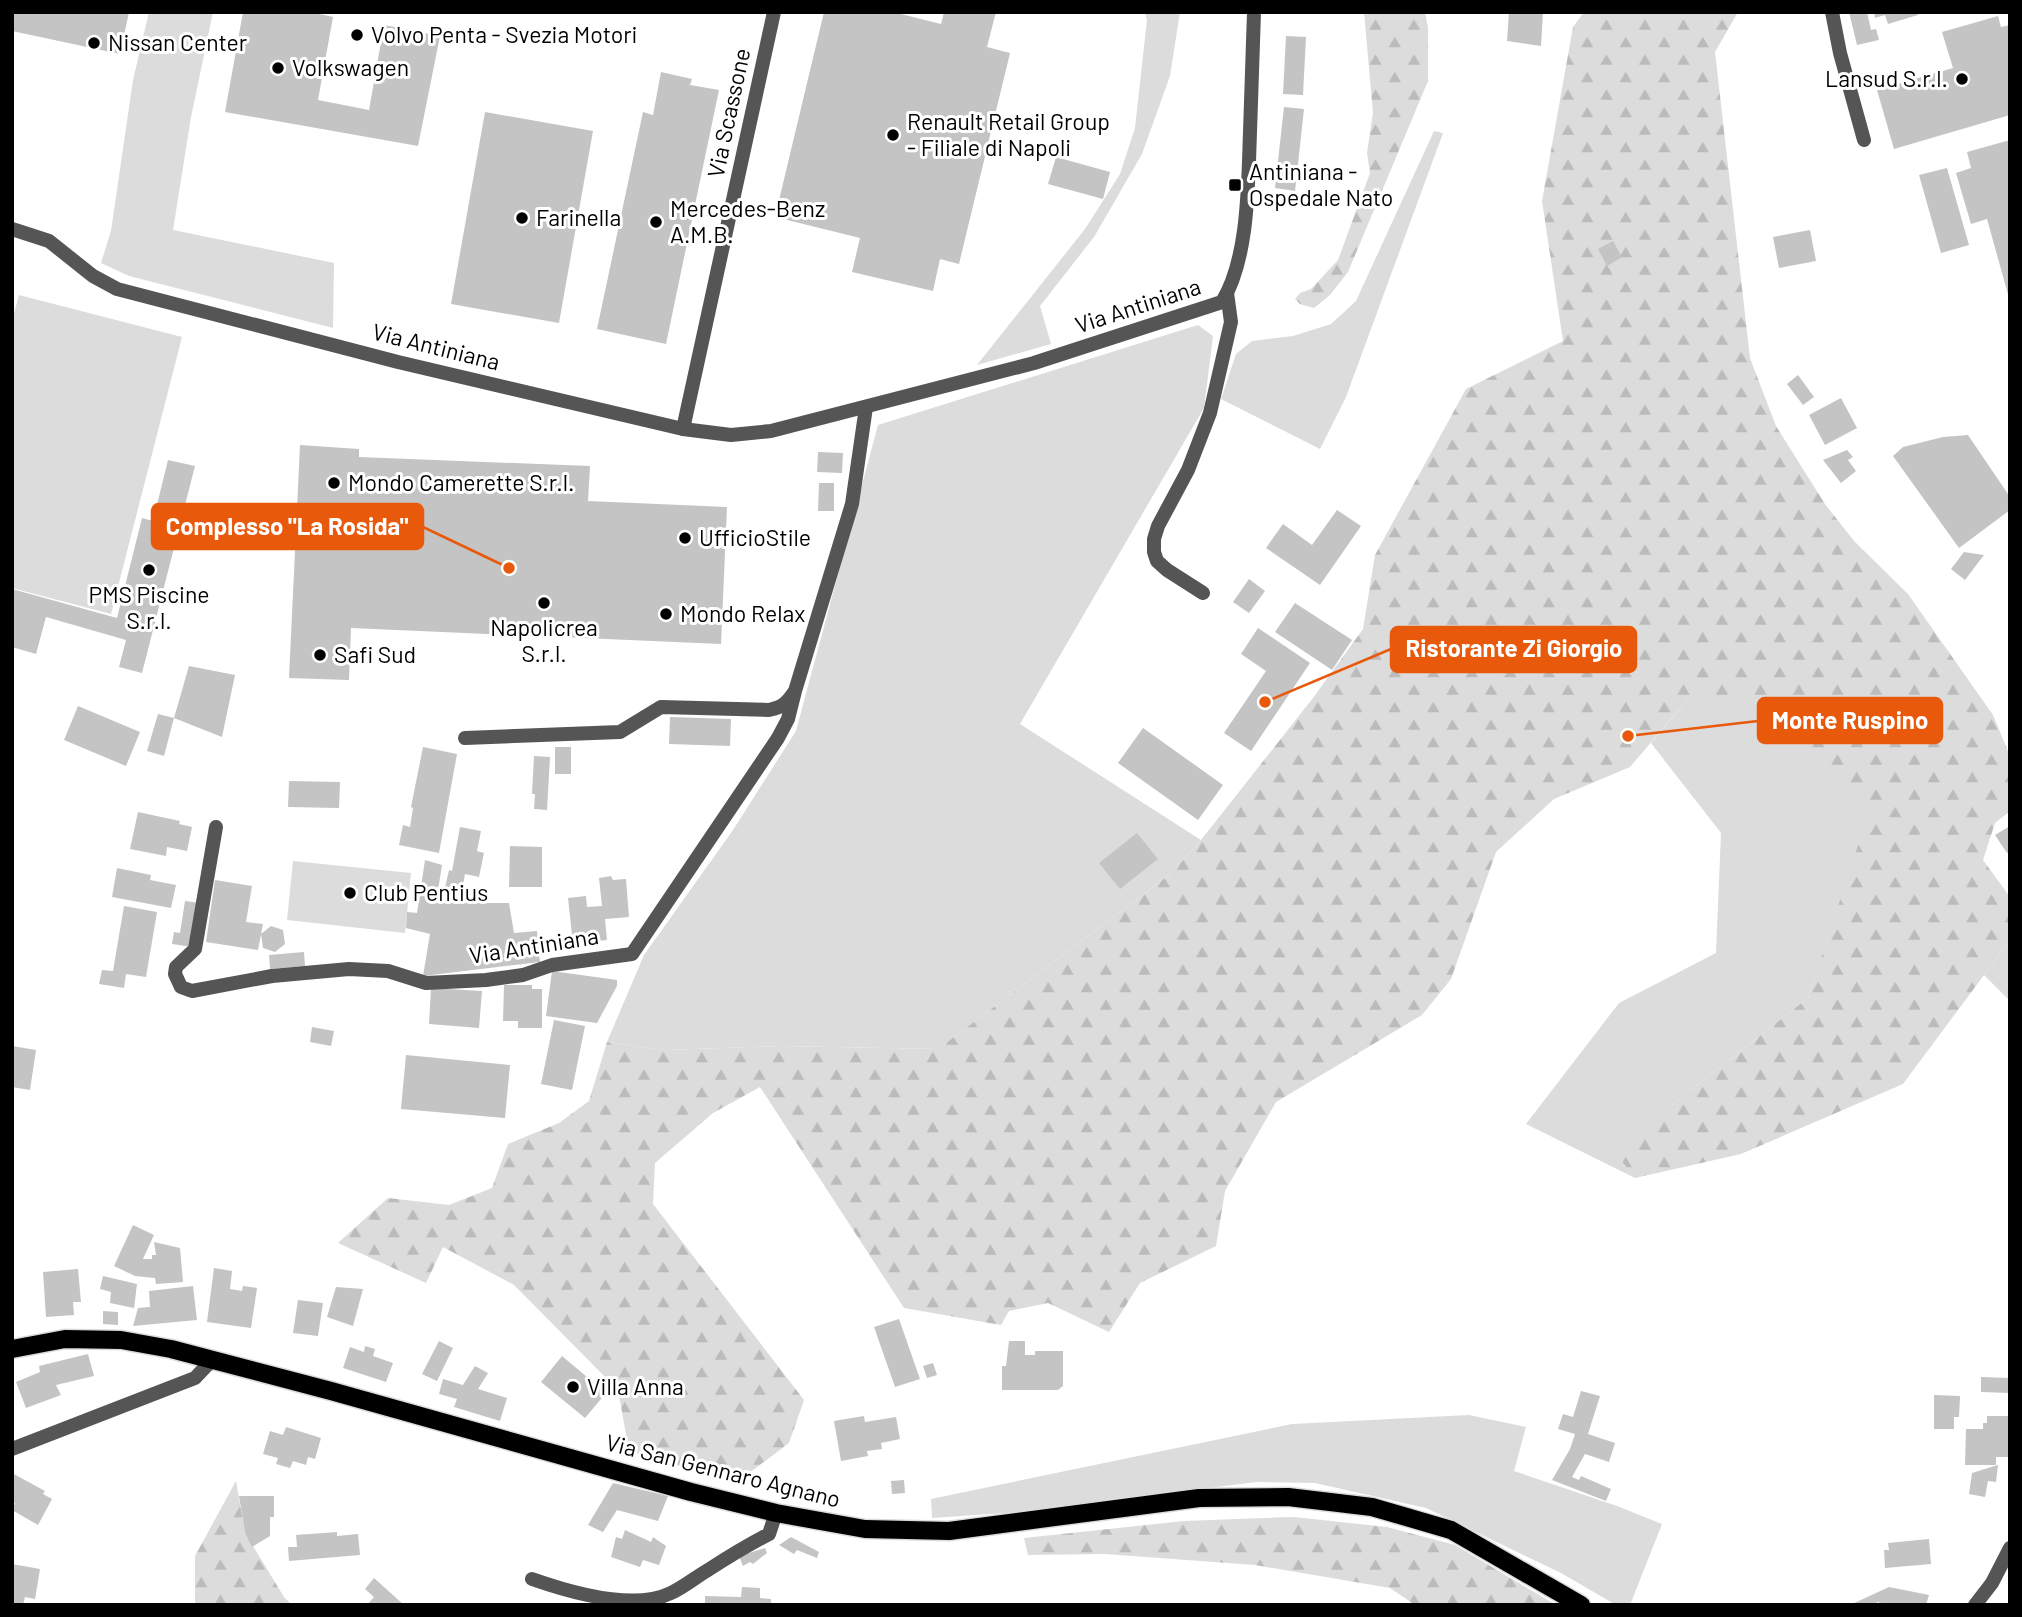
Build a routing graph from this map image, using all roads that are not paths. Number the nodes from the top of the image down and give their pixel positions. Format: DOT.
graph roads {
  1 [pos="774,12"];
  2 [pos="1254,12"];
  3 [pos="1832,12"];
  4 [pos="1864,140"];
  5 [pos="12,229"];
  6 [pos="1227,293"];
  7 [pos="866,407"];
  8 [pos="683,429"];
  9 [pos="1203,593"];
  10 [pos="794,691"];
  11 [pos="465,738"];
  12 [pos="216,827"];
  13 [pos="12,1349"];
  14 [pos="212,1360"];
  15 [pos="12,1449"];
  16 [pos="776,1513"];
  17 [pos="2010,1548"];
  18 [pos="532,1579"];
  19 [pos="1581,1605"];
  20 [pos="1975,1605"];
  1 -- 8 [label="street, Via Scassone"];
  2 -- 6 [label="street, Via Antiniana"];
  3 -- 4 [label="street"];
  5 -- 8 [label="street, Via Antiniana"];
  6 -- 7 [label="street, Via Antiniana"];
  6 -- 9 [label="street"];
  7 -- 8 [label="street, Via Antiniana"];
  7 -- 10 [label="street, Via Antiniana"];
  10 -- 11 [label="street"];
  10 -- 12 [label="street, Via Antiniana"];
  13 -- 14 [label="main road, Via San Gennaro Agnano"];
  14 -- 15 [label="street"];
  14 -- 16 [label="main road, Via San Gennaro Agnano"];
  16 -- 18 [label="street"];
  16 -- 19 [label="main road, Via San Gennaro Agnano"];
  17 -- 20 [label="street"];
}
